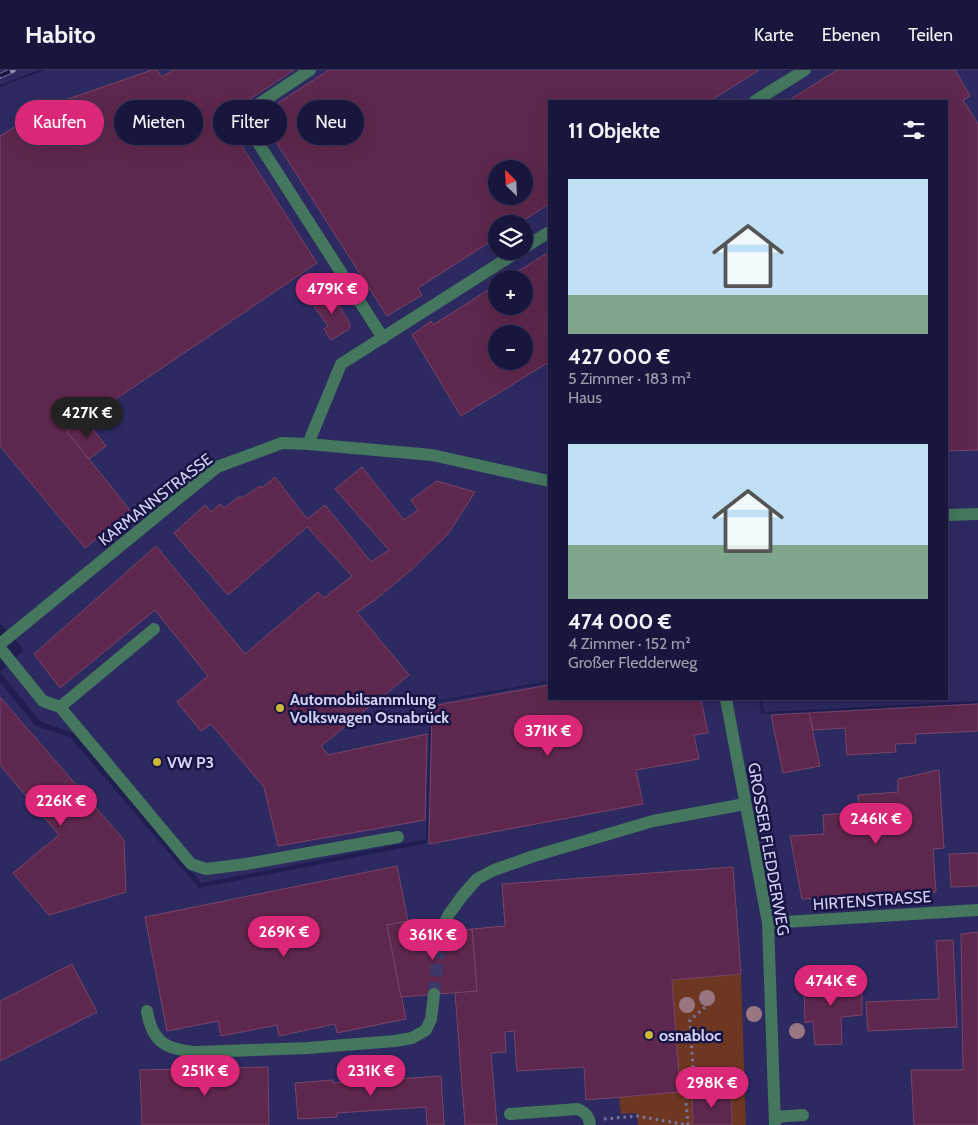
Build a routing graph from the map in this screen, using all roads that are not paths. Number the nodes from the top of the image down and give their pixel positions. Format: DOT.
graph roads {
  1 [pos="310,70"];
  2 [pos="805,70"];
  3 [pos="757,100"];
  4 [pos="548,233"];
  5 [pos="533,242"];
  6 [pos="505,260"];
  7 [pos="383,338"];
  8 [pos="308,444"];
  9 [pos="548,481"];
  10 [pos="978,514"];
  11 [pos="948,515"];
  12 [pos="154,630"];
  13 [pos="0,646"];
  14 [pos="726,700"];
  15 [pos="60,707"];
  16 [pos="745,804"];
  17 [pos="398,837"];
  18 [pos="978,910"];
  19 [pos="768,923"];
  20 [pos="441,931"];
  21 [pos="434,994"];
  22 [pos="147,1011"];
  23 [pos="510,1114"];
  24 [pos="804,1116"];
  25 [pos="775,1121"];
  26 [pos="590,1123"];
  1 -- 7 [label="street"];
  2 -- 3 [label="street"];
  4 -- 5 [label="street"];
  6 -- 7 [label="street"];
  7 -- 8 [label="street"];
  8 -- 9 [label="street, KARMANNSTRASSE"];
  8 -- 13 [label="street, KARMANNSTRASSE"];
  10 -- 11 [label="street"];
  12 -- 15 [label="street"];
  13 -- 15 [label="street"];
  14 -- 16 [label="street, GROSSER FLEDDERWEG"];
  15 -- 17 [label="street"];
  16 -- 19 [label="street, GROSSER FLEDDERWEG"];
  16 -- 20 [label="street"];
  18 -- 19 [label="street, HIRTENSTRASSE"];
  19 -- 25 [label="street, GROSSER FLEDDERWEG"];
  21 -- 22 [label="street"];
  23 -- 26 [label="street"];
  24 -- 25 [label="street"];
}
